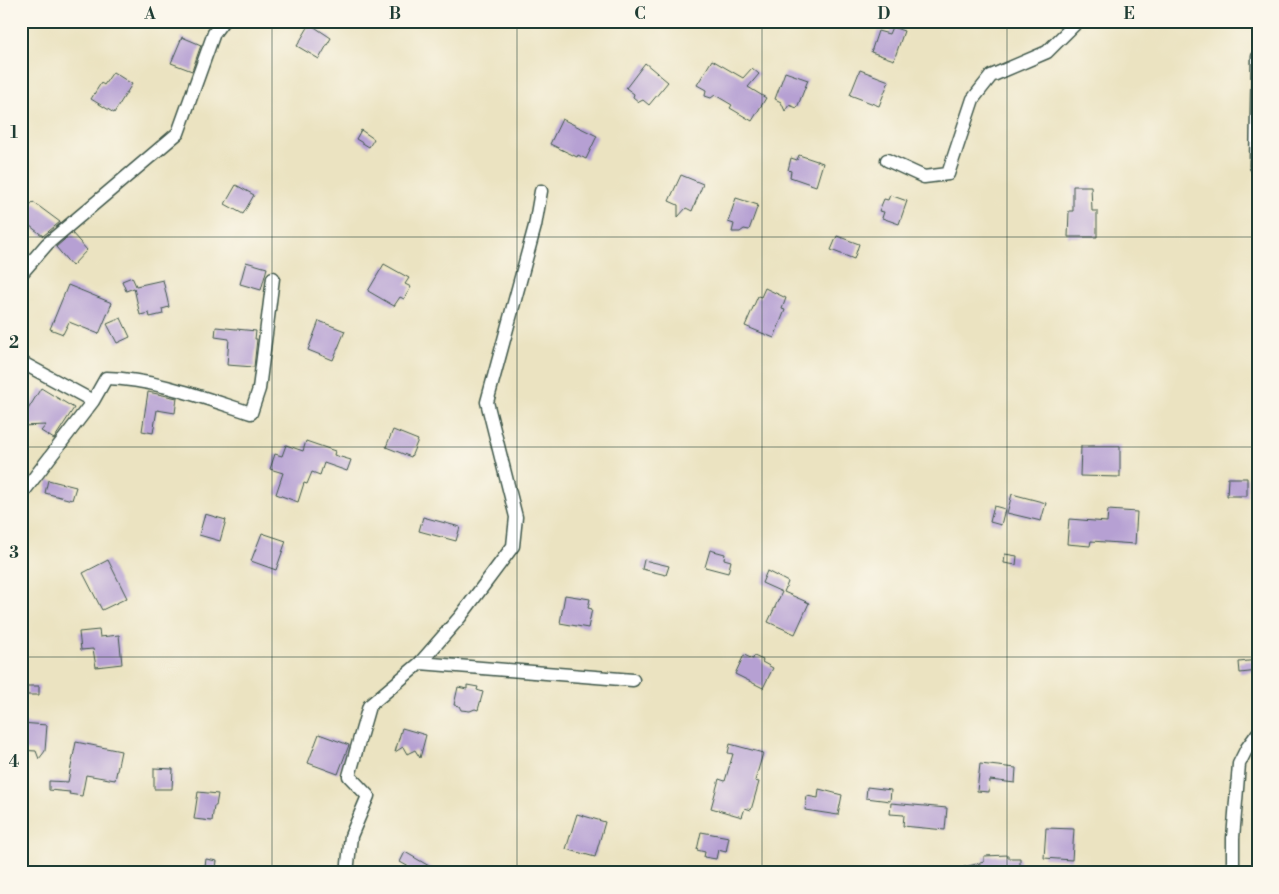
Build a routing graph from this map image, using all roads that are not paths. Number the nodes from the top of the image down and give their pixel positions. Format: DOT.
graph roads {
  1 [pos="222,21"];
  2 [pos="1078,21"];
  3 [pos="1258,57"];
  4 [pos="887,160"];
  5 [pos="1256,166"];
  6 [pos="541,191"];
  7 [pos="21,274"];
  8 [pos="273,278"];
  9 [pos="21,362"];
  10 [pos="93,401"];
  11 [pos="21,495"];
  12 [pos="420,663"];
  13 [pos="634,680"];
  14 [pos="1258,733"];
  15 [pos="347,873"];
  16 [pos="1233,873"];
  1 -- 7 [label="street"];
  2 -- 4 [label="street"];
  3 -- 5 [label="street"];
  6 -- 12 [label="street"];
  8 -- 10 [label="street"];
  9 -- 10 [label="street"];
  10 -- 11 [label="street"];
  12 -- 13 [label="street"];
  12 -- 15 [label="street"];
  14 -- 16 [label="street"];
}
